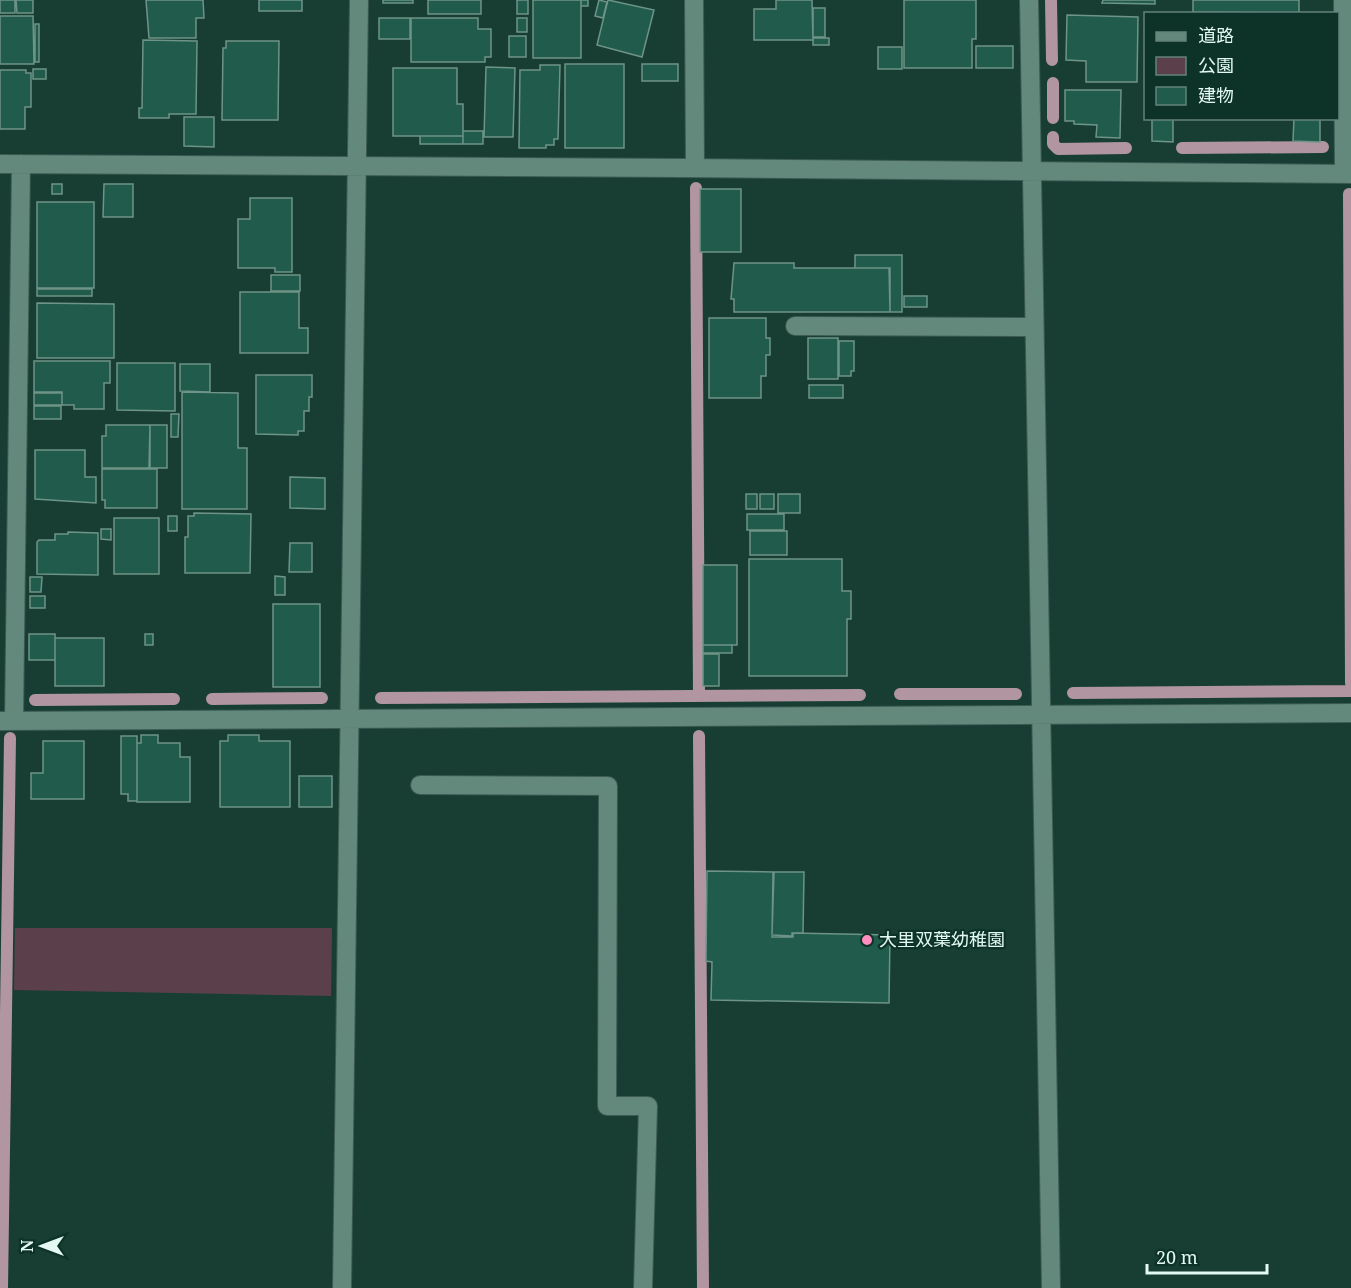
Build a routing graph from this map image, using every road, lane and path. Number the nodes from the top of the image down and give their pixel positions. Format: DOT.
graph roads {
  1 [pos="359,0"];
  2 [pos="694,0"];
  3 [pos="1029,0"];
  4 [pos="1343,0"];
  5 [pos="357,163"];
  6 [pos="0,164"];
  7 [pos="21,164"];
  8 [pos="695,168"];
  9 [pos="1032,173"];
  10 [pos="1347,174"];
  11 [pos="795,326"];
  12 [pos="1034,327"];
  13 [pos="1351,713"];
  14 [pos="1041,714"];
  15 [pos="350,718"];
  16 [pos="7,721"];
  17 [pos="420,785"];
  18 [pos="342,1288"];
  19 [pos="643,1288"];
  20 [pos="1051,1288"];
  1 -- 5 [label="street"];
  2 -- 8 [label="street"];
  3 -- 9 [label="street"];
  4 -- 10 [label="street"];
  5 -- 7 [label="street"];
  5 -- 8 [label="street"];
  5 -- 15 [label="street"];
  6 -- 7 [label="street"];
  7 -- 16 [label="street"];
  8 -- 9 [label="street"];
  9 -- 10 [label="street"];
  9 -- 12 [label="street"];
  11 -- 12 [label="street"];
  12 -- 14 [label="street"];
  13 -- 14 [label="street"];
  14 -- 15 [label="street"];
  14 -- 20 [label="street"];
  15 -- 16 [label="street"];
  15 -- 18 [label="street"];
  17 -- 19 [label="street"];
}
